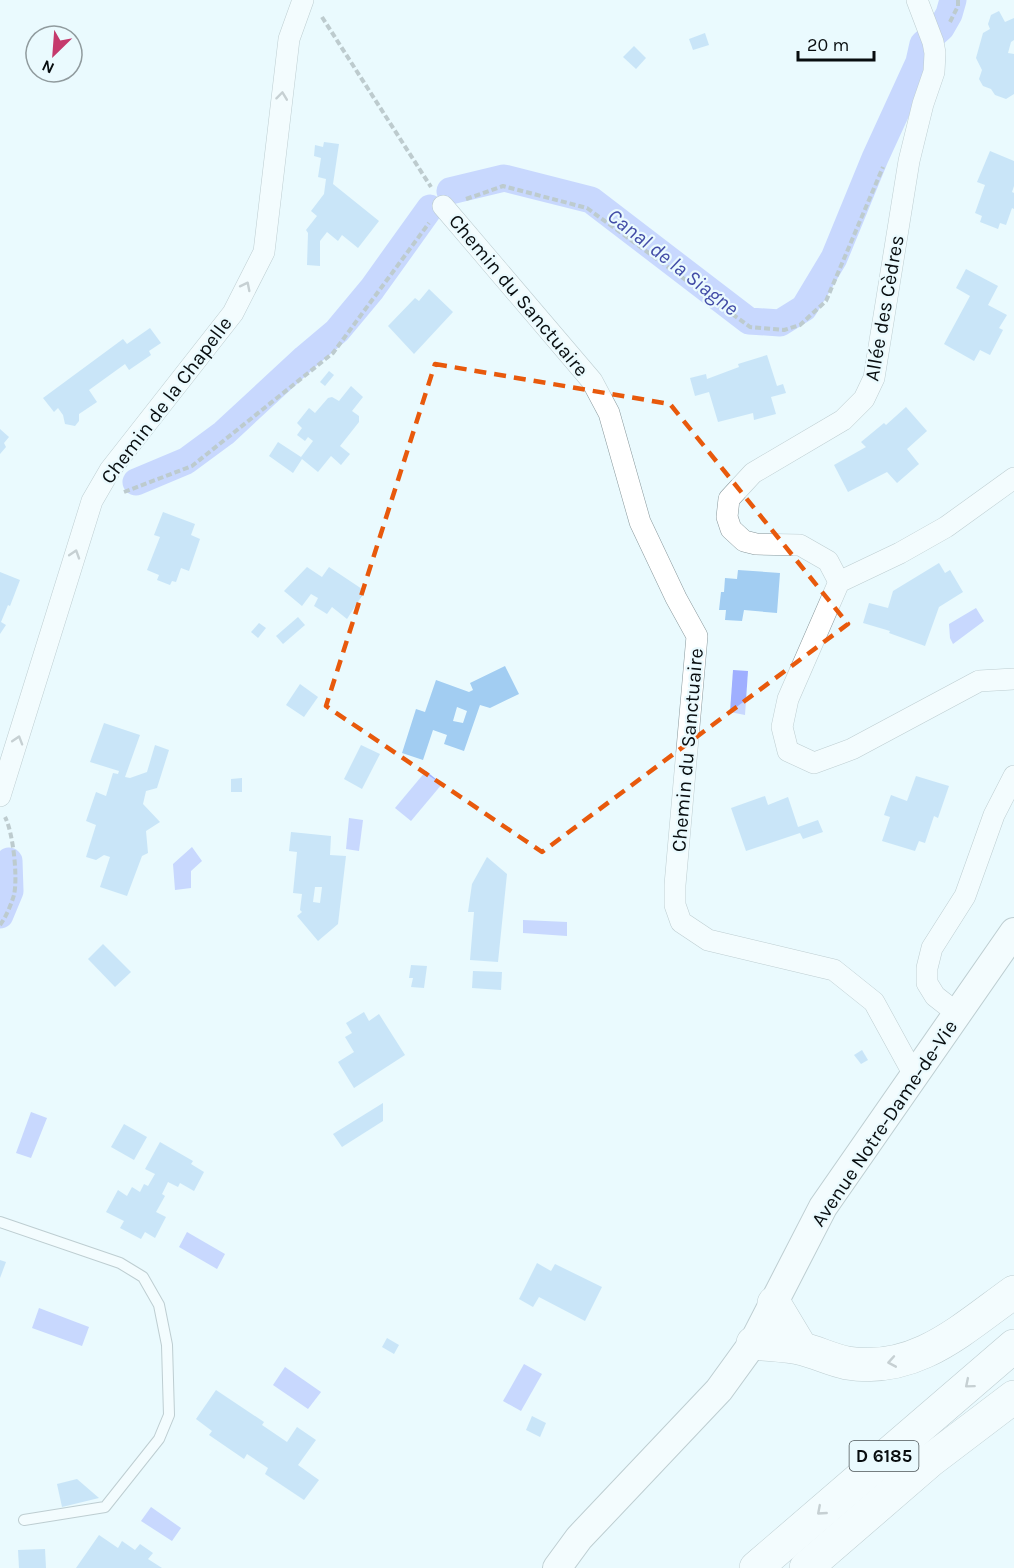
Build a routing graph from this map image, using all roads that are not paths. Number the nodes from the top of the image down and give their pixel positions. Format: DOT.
graph roads {
  1 [pos="917,0"];
  2 [pos="310,5"];
  3 [pos="443,206"];
  4 [pos="1014,478"];
  5 [pos="839,582"];
  6 [pos="1014,679"];
  7 [pos="1014,776"];
  8 [pos="0,796"];
  9 [pos="1014,932"];
  10 [pos="958,1014"];
  11 [pos="914,1075"];
  12 [pos="0,1222"];
  13 [pos="1014,1292"];
  14 [pos="774,1303"];
  15 [pos="753,1343"];
  16 [pos="1014,1346"];
  17 [pos="801,1348"];
  18 [pos="1014,1397"];
  19 [pos="24,1520"];
  20 [pos="556,1568"];
  21 [pos="756,1568"];
  22 [pos="806,1568"];
  23 [pos="836,1568"];
  1 -- 5 [label="street, Allée des Cèdres"];
  8 -- 2 [label="street, Chemin de la Chapelle, one-way"];
  3 -- 11 [label="street, Chemin du Sanctuaire"];
  4 -- 5 [label="street"];
  5 -- 6 [label="street"];
  7 -- 10 [label="street"];
  9 -- 10 [label="main road, Avenue Notre-Dame-de-Vie"];
  10 -- 11 [label="main road, Avenue Notre-Dame-de-Vie"];
  11 -- 14 [label="main road, Avenue Notre-Dame-de-Vie"];
  12 -- 19 [label="lane"];
  13 -- 17 [label="highway, one-way"];
  14 -- 15 [label="main road, Avenue Notre-Dame-de-Vie"];
  14 -- 17 [label="highway"];
  15 -- 17 [label="highway"];
  15 -- 20 [label="main road, Avenue Notre-Dame-de-Vie"];
  16 -- 21 [label="highway, D 6185, one-way"];
  18 -- 22 [label="highway, D 6185"];
  18 -- 23 [label="highway"];
}
